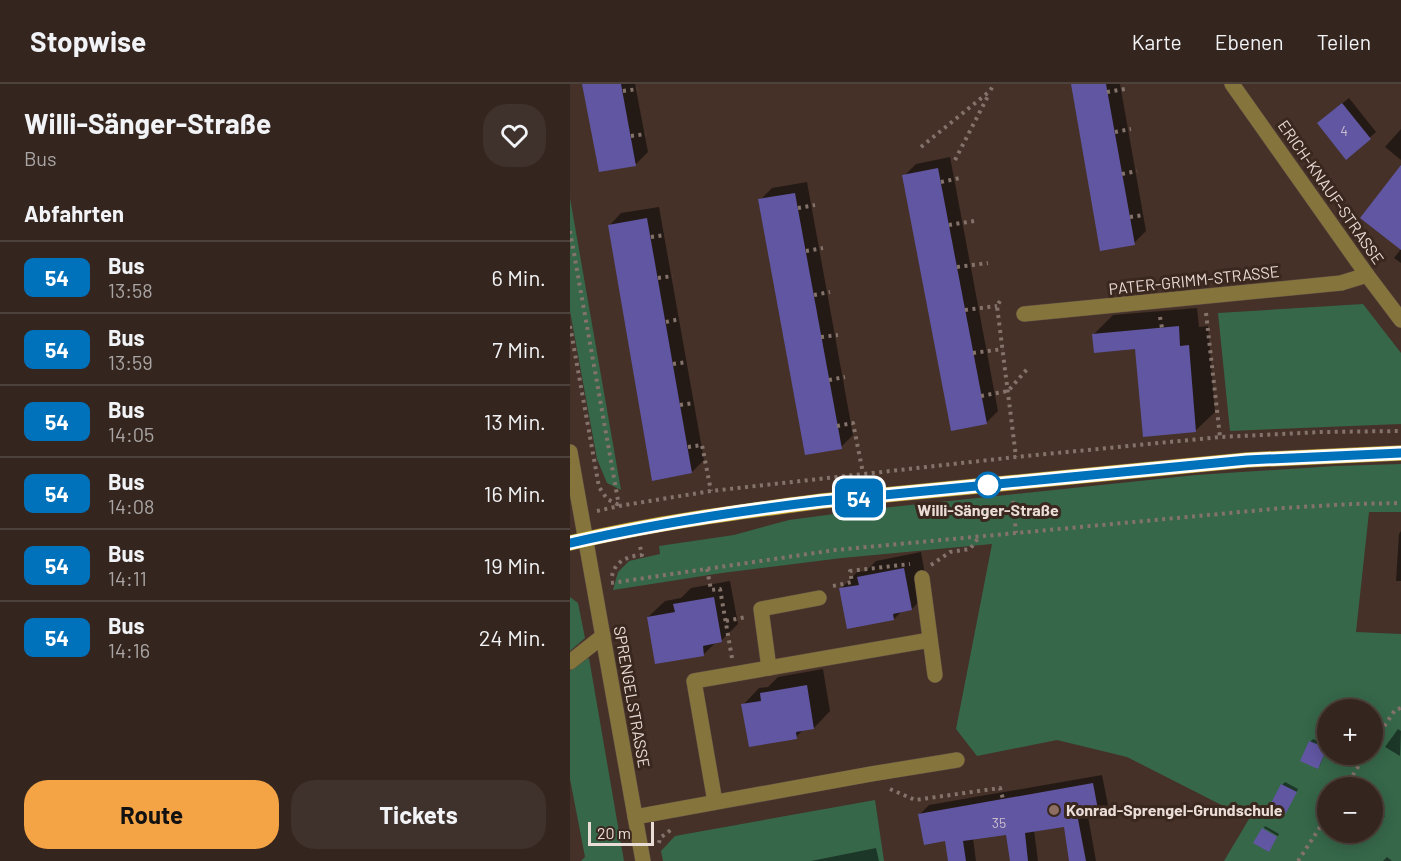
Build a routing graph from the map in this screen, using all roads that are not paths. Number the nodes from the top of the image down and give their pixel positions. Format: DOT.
graph roads {
  1 [pos="1232,84"];
  2 [pos="1366,275"];
  3 [pos="1024,314"];
  4 [pos="1401,320"];
  5 [pos="570,452"];
  6 [pos="1401,453"];
  7 [pos="578,541"];
  8 [pos="922,575"];
  9 [pos="819,598"];
  10 [pos="603,636"];
  11 [pos="930,640"];
  12 [pos="570,662"];
  13 [pos="769,668"];
  14 [pos="935,675"];
  15 [pos="957,760"];
  16 [pos="715,802"];
  17 [pos="635,817"];
  18 [pos="643,861"];
  1 -- 2 [label="street, ERICH-KNAUF-STRASSE"];
  2 -- 3 [label="street, PATER-GRIMM-STRASSE"];
  2 -- 4 [label="street, ERICH-KNAUF-STRASSE"];
  5 -- 7 [label="street, SPRENGELSTRASSE"];
  6 -- 7 [label="main road"];
  7 -- 10 [label="street, SPRENGELSTRASSE"];
  8 -- 11 [label="street"];
  9 -- 13 [label="street"];
  10 -- 12 [label="street"];
  10 -- 17 [label="street, SPRENGELSTRASSE"];
  11 -- 13 [label="street"];
  11 -- 14 [label="street"];
  13 -- 16 [label="street"];
  15 -- 16 [label="street"];
  16 -- 17 [label="street"];
  17 -- 18 [label="street, SPRENGELSTRASSE"];
}
